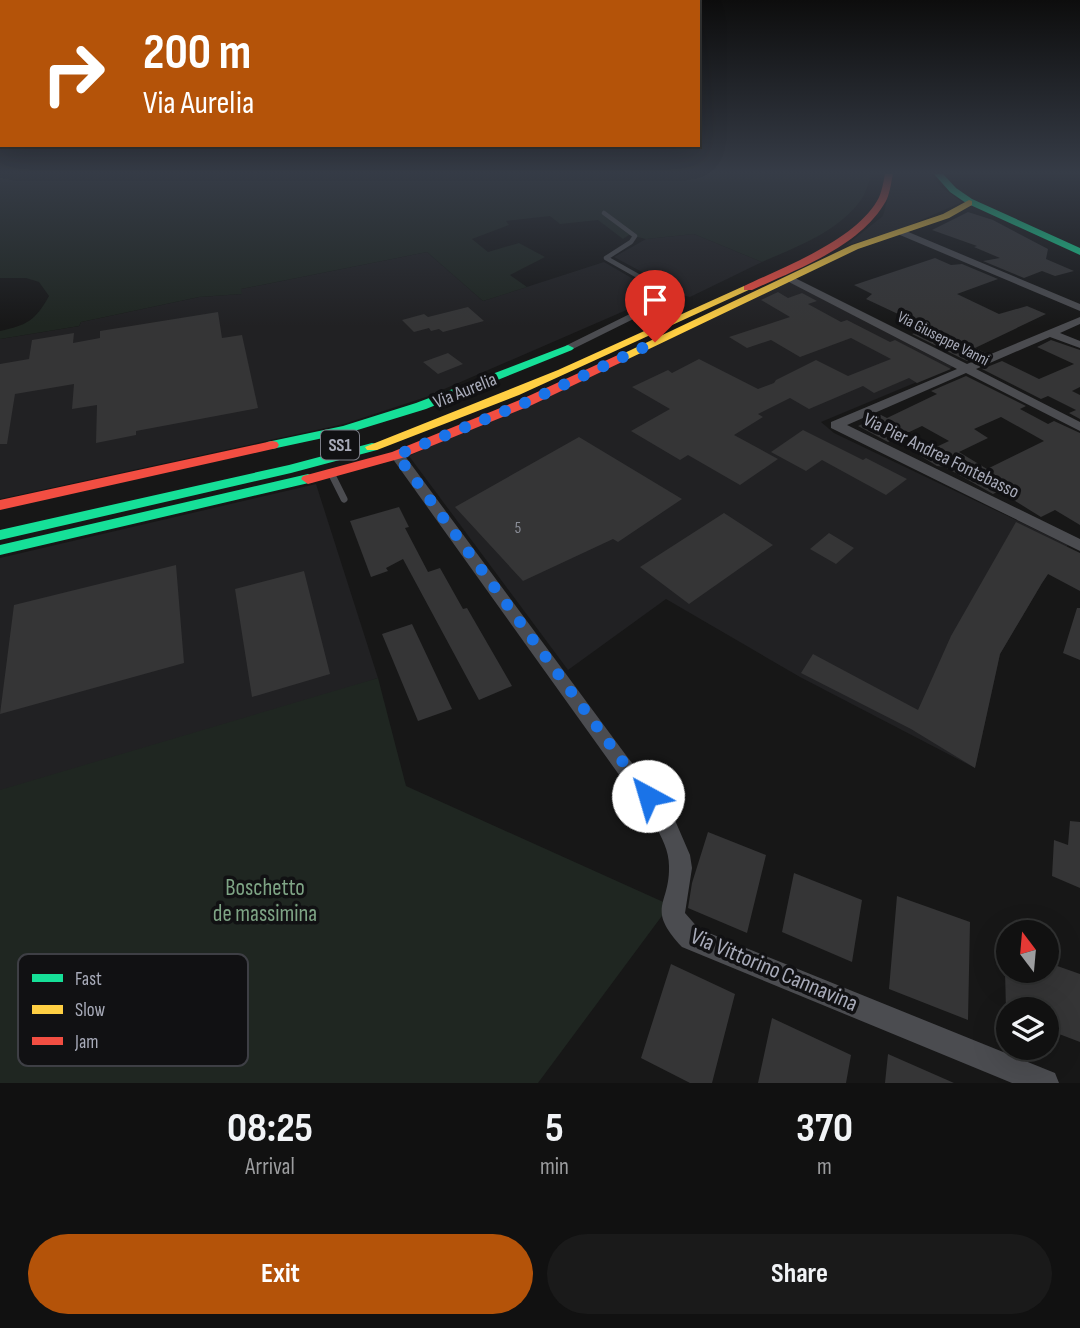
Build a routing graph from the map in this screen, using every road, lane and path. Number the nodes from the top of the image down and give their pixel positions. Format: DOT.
graph roads {
  1 [pos="620,225"];
  2 [pos="844,225"];
  3 [pos="860,225"];
  4 [pos="924,225"];
  5 [pos="1022,225"];
  6 [pos="903,233"];
  7 [pos="1080,252"];
  8 [pos="791,279"];
  9 [pos="1080,308"];
  10 [pos="663,316"];
  11 [pos="1080,320"];
  12 [pos="1051,333"];
  13 [pos="1080,345"];
  14 [pos="568,348"];
  15 [pos="966,368"];
  16 [pos="1080,427"];
  17 [pos="397,455"];
  18 [pos="331,473"];
  19 [pos="344,499"];
  20 [pos="0,505"];
  21 [pos="0,522"];
  22 [pos="0,535"];
  23 [pos="1080,546"];
  24 [pos="0,550"];
  25 [pos="1045,1083"];
  1 -- 14 [label="lane"];
  2 -- 10 [label="main road, Via Aurelia / SS1"];
  3 -- 22 [label="main road, Via Aurelia / SS1"];
  4 -- 6 [label="main road, Via Aurelia"];
  5 -- 7 [label="main road"];
  6 -- 8 [label="main road, Via Aurelia"];
  6 -- 9 [label="street"];
  8 -- 15 [label="street, Via Giuseppe Vanni"];
  8 -- 17 [label="main road, Via Aurelia"];
  10 -- 14 [label="main road, Via Aurelia"];
  10 -- 21 [label="main road, Via Aurelia / SS1"];
  11 -- 12 [label="street, Via Pier Andrea Fontebasso"];
  12 -- 13 [label="street"];
  12 -- 15 [label="street, Via Pier Andrea Fontebasso"];
  14 -- 20 [label="main road, Via Aurelia"];
  15 -- 16 [label="street, Via Giuseppe Vanni"];
  15 -- 23 [label="street, Via Pier Andrea Fontebasso"];
  17 -- 18 [label="main road, Via Aurelia"];
  17 -- 25 [label="street, Via Vittorino Cannavina"];
  18 -- 19 [label="lane"];
  18 -- 24 [label="main road, Via Aurelia"];
}
